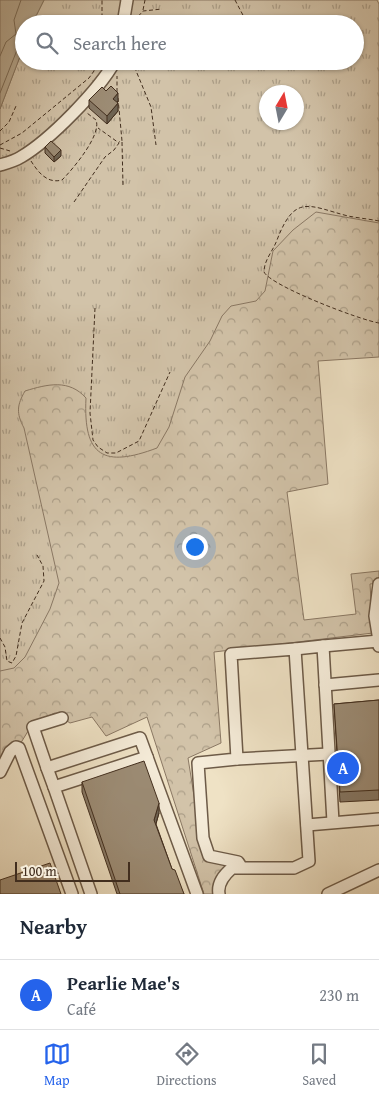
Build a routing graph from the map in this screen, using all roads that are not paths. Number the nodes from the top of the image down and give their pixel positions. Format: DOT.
graph roads {
  1 [pos="128,0"];
  2 [pos="125,15"];
  3 [pos="110,70"];
  4 [pos="0,165"];
  5 [pos="379,584"];
  6 [pos="378,641"];
  7 [pos="323,646"];
  8 [pos="379,646"];
  9 [pos="295,649"];
  10 [pos="379,680"];
  11 [pos="325,685"];
  12 [pos="62,718"];
  13 [pos="329,754"];
  14 [pos="302,756"];
  15 [pos="147,757"];
  16 [pos="237,759"];
  17 [pos="47,768"];
  18 [pos="0,772"];
  19 [pos="54,788"];
  20 [pos="379,819"];
  21 [pos="333,822"];
  22 [pos="307,825"];
  23 [pos="60,860"];
  24 [pos="46,865"];
  25 [pos="242,868"];
  26 [pos="379,870"];
  27 [pos="72,894"];
  28 [pos="91,894"];
  29 [pos="197,894"];
  30 [pos="219,894"];
  31 [pos="328,894"];
  1 -- 2 [label="street"];
  3 -- 4 [label="street"];
  5 -- 6 [label="street"];
  6 -- 7 [label="street"];
  6 -- 8 [label="street"];
  7 -- 9 [label="street"];
  7 -- 11 [label="street"];
  9 -- 14 [label="street"];
  9 -- 16 [label="street"];
  10 -- 11 [label="street"];
  11 -- 13 [label="street"];
  12 -- 17 [label="street"];
  13 -- 14 [label="street"];
  13 -- 21 [label="street"];
  14 -- 16 [label="street"];
  14 -- 22 [label="street"];
  15 -- 17 [label="street"];
  15 -- 19 [label="street"];
  15 -- 29 [label="street"];
  16 -- 25 [label="street"];
  17 -- 19 [label="street"];
  18 -- 23 [label="street"];
  19 -- 28 [label="street"];
  20 -- 21 [label="street"];
  21 -- 22 [label="street"];
  22 -- 25 [label="street"];
  23 -- 24 [label="street"];
  23 -- 27 [label="street"];
  25 -- 30 [label="street"];
  26 -- 31 [label="street"];
}
